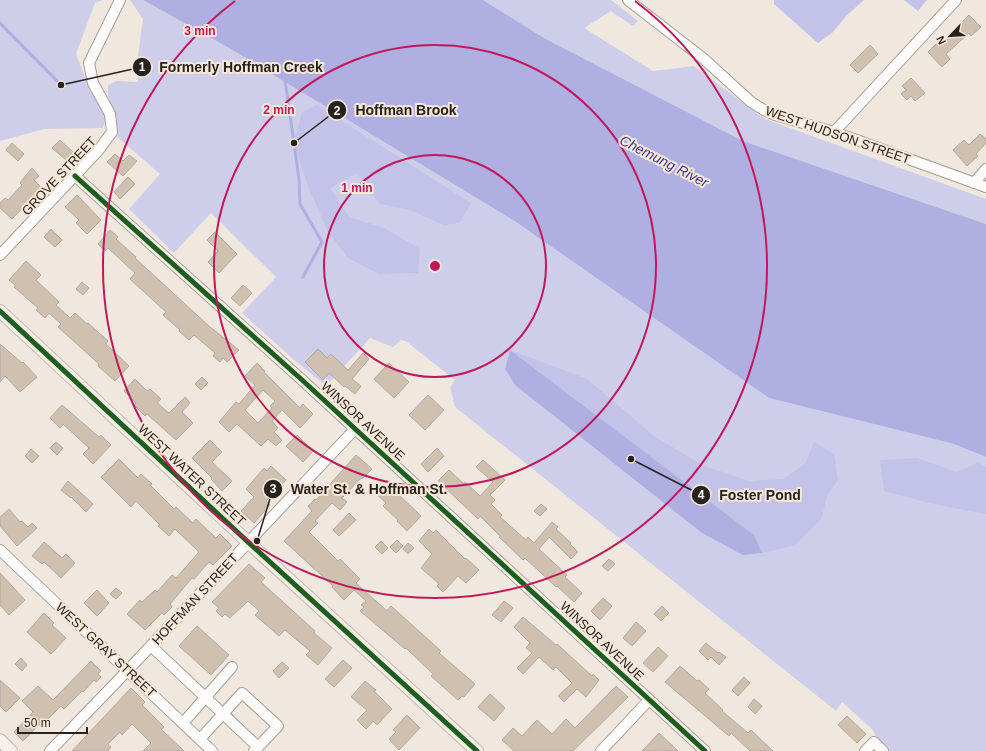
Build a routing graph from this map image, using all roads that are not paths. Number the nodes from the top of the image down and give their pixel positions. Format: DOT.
graph roads {
  1 [pos="120,0"];
  2 [pos="628,0"];
  3 [pos="956,0"];
  4 [pos="834,132"];
  5 [pos="986,170"];
  6 [pos="75,176"];
  7 [pos="974,183"];
  8 [pos="986,187"];
  9 [pos="0,255"];
  10 [pos="0,311"];
  11 [pos="355,429"];
  12 [pos="248,542"];
  13 [pos="0,550"];
  14 [pos="151,646"];
  15 [pos="232,667"];
  16 [pos="128,670"];
  17 [pos="205,698"];
  18 [pos="649,700"];
  19 [pos="223,714"];
  20 [pos="182,723"];
  21 [pos="200,739"];
  22 [pos="0,740"];
  23 [pos="256,749"];
  24 [pos="11,751"];
  25 [pos="50,751"];
  26 [pos="212,751"];
  27 [pos="478,751"];
  28 [pos="601,751"];
  29 [pos="705,751"];
  30 [pos="865,751"];
  31 [pos="883,751"];
  1 -- 6 [label="street, GROVE STREET"];
  2 -- 4 [label="street, WEST HUDSON STREET"];
  3 -- 4 [label="street"];
  4 -- 7 [label="street, WEST HUDSON STREET"];
  5 -- 7 [label="street"];
  6 -- 9 [label="street, GROVE STREET"];
  6 -- 11 [label="street, WINSOR AVENUE"];
  7 -- 8 [label="street, WEST HUDSON STREET"];
  10 -- 12 [label="main road, WEST WATER STREET"];
  11 -- 12 [label="street, HOFFMAN STREET"];
  11 -- 18 [label="street, WINSOR AVENUE"];
  12 -- 14 [label="street, HOFFMAN STREET"];
  12 -- 27 [label="main road, WEST WATER STREET"];
  13 -- 16 [label="street, WEST GRAY STREET"];
  14 -- 16 [label="street, HOFFMAN STREET"];
  14 -- 17 [label="street"];
  15 -- 17 [label="street"];
  16 -- 20 [label="street, WEST GRAY STREET"];
  16 -- 25 [label="street, HOFFMAN STREET"];
  17 -- 19 [label="street"];
  17 -- 20 [label="street"];
  18 -- 28 [label="street"];
  18 -- 29 [label="street, WINSOR AVENUE"];
  19 -- 21 [label="street"];
  19 -- 23 [label="street"];
  19 -- 23 [label="street"];
  20 -- 21 [label="street, WEST GRAY STREET"];
  21 -- 26 [label="street, WEST GRAY STREET"];
  22 -- 24 [label="main road"];
  30 -- 31 [label="street"];
}
